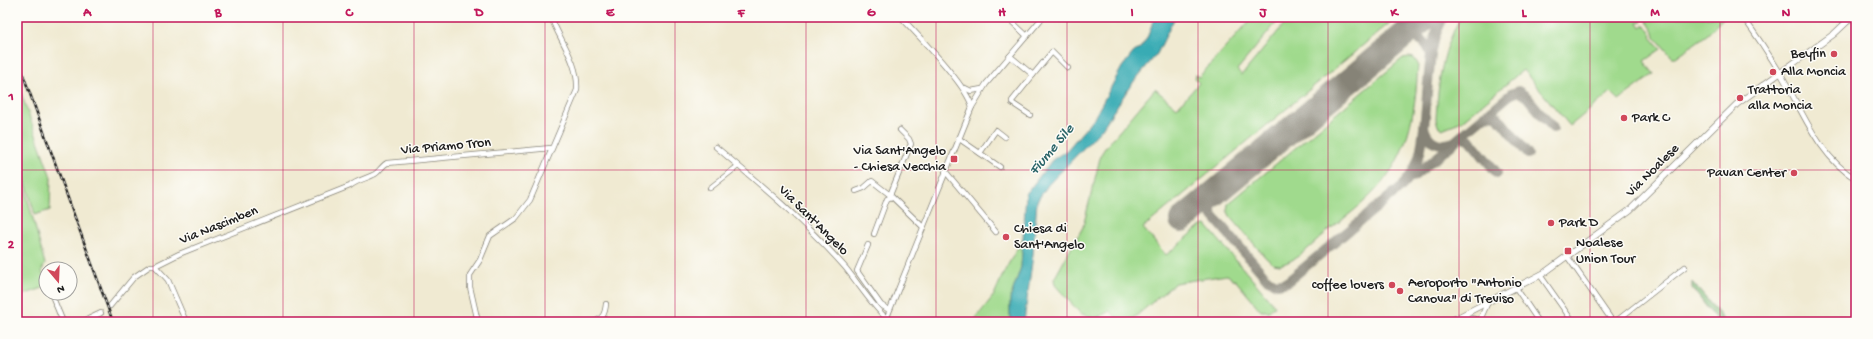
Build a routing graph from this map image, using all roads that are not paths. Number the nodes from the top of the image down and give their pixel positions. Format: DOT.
graph roads {
  1 [pos="551,17"];
  2 [pos="901,17"];
  3 [pos="1007,17"];
  4 [pos="1043,17"];
  5 [pos="1743,17"];
  6 [pos="1852,17"];
  7 [pos="1027,36"];
  8 [pos="1010,56"];
  9 [pos="1068,68"];
  10 [pos="1780,73"];
  11 [pos="1033,75"];
  12 [pos="983,89"];
  13 [pos="969,94"];
  14 [pos="977,98"];
  15 [pos="972,107"];
  16 [pos="1030,115"];
  17 [pos="900,130"];
  18 [pos="1005,137"];
  19 [pos="958,138"];
  20 [pos="716,147"];
  21 [pos="552,148"];
  22 [pos="980,153"];
  23 [pos="738,166"];
  24 [pos="1000,167"];
  25 [pos="945,171"];
  26 [pos="1856,179"];
  27 [pos="350,186"];
  28 [pos="710,188"];
  29 [pos="856,191"];
  30 [pos="890,196"];
  31 [pos="923,227"];
  32 [pos="996,232"];
  33 [pos="874,234"];
  34 [pos="868,244"];
  35 [pos="1567,256"];
  36 [pos="155,266"];
  37 [pos="1685,267"];
  38 [pos="1540,274"];
  39 [pos="1516,288"];
  40 [pos="54,301"];
  41 [pos="1488,302"];
  42 [pos="606,304"];
  43 [pos="110,306"];
  44 [pos="889,310"];
  45 [pos="1473,310"];
  46 [pos="101,313"];
  47 [pos="1461,316"];
  48 [pos="886,320"];
  49 [pos="1452,321"];
  50 [pos="1477,321"];
  51 [pos="63,322"];
  52 [pos="82,322"];
  53 [pos="186,322"];
  54 [pos="478,322"];
  55 [pos="594,322"];
  56 [pos="1539,322"];
  57 [pos="1573,322"];
  58 [pos="1614,322"];
  1 -- 21 [label="street"];
  2 -- 13 [label="street"];
  3 -- 7 [label="street"];
  4 -- 7 [label="street, Via Sant'Angelo"];
  5 -- 10 [label="street"];
  6 -- 10 [label="main road, Via Noalese"];
  7 -- 8 [label="street, Via Sant'Angelo"];
  8 -- 11 [label="street"];
  8 -- 12 [label="street, Via Sant'Angelo"];
  9 -- 11 [label="street"];
  10 -- 26 [label="street"];
  10 -- 35 [label="main road, Via Noalese"];
  11 -- 16 [label="street"];
  12 -- 13 [label="street"];
  12 -- 14 [label="street, Via Sant'Angelo"];
  13 -- 14 [label="street"];
  13 -- 15 [label="street"];
  14 -- 15 [label="street, Via Sant'Angelo"];
  15 -- 19 [label="street, Via Sant'Angelo"];
  17 -- 30 [label="street"];
  18 -- 22 [label="street"];
  19 -- 22 [label="street"];
  19 -- 25 [label="street, Via Sant'Angelo"];
  20 -- 23 [label="street, Via Sant'Angelo"];
  21 -- 27 [label="street, Via Priamo Tron"];
  21 -- 54 [label="street"];
  22 -- 24 [label="street"];
  23 -- 28 [label="street"];
  23 -- 48 [label="street, Via Sant'Angelo"];
  25 -- 31 [label="street, Via Sant'Angelo"];
  25 -- 32 [label="street"];
  27 -- 36 [label="street, Via Nascimben"];
  29 -- 30 [label="street"];
  30 -- 31 [label="street"];
  30 -- 33 [label="street"];
  31 -- 44 [label="street, Via Sant'Angelo"];
  34 -- 44 [label="street, Via Sant'Angelo"];
  35 -- 38 [label="main road, Via Noalese"];
  35 -- 58 [label="street"];
  36 -- 43 [label="street, Via Nascimben"];
  36 -- 53 [label="street"];
  37 -- 58 [label="street"];
  38 -- 39 [label="main road, Via Noalese"];
  38 -- 57 [label="street"];
  39 -- 41 [label="main road, Via Noalese"];
  39 -- 56 [label="street"];
  40 -- 51 [label="street"];
  41 -- 45 [label="main road, Via Noalese"];
  41 -- 50 [label="street"];
  42 -- 55 [label="street"];
  44 -- 48 [label="street, Via Sant'Angelo"];
  45 -- 47 [label="main road, Via Noalese"];
  45 -- 50 [label="street"];
  46 -- 52 [label="street"];
  47 -- 49 [label="main road, Via Noalese"];
  47 -- 50 [label="street"];
}
